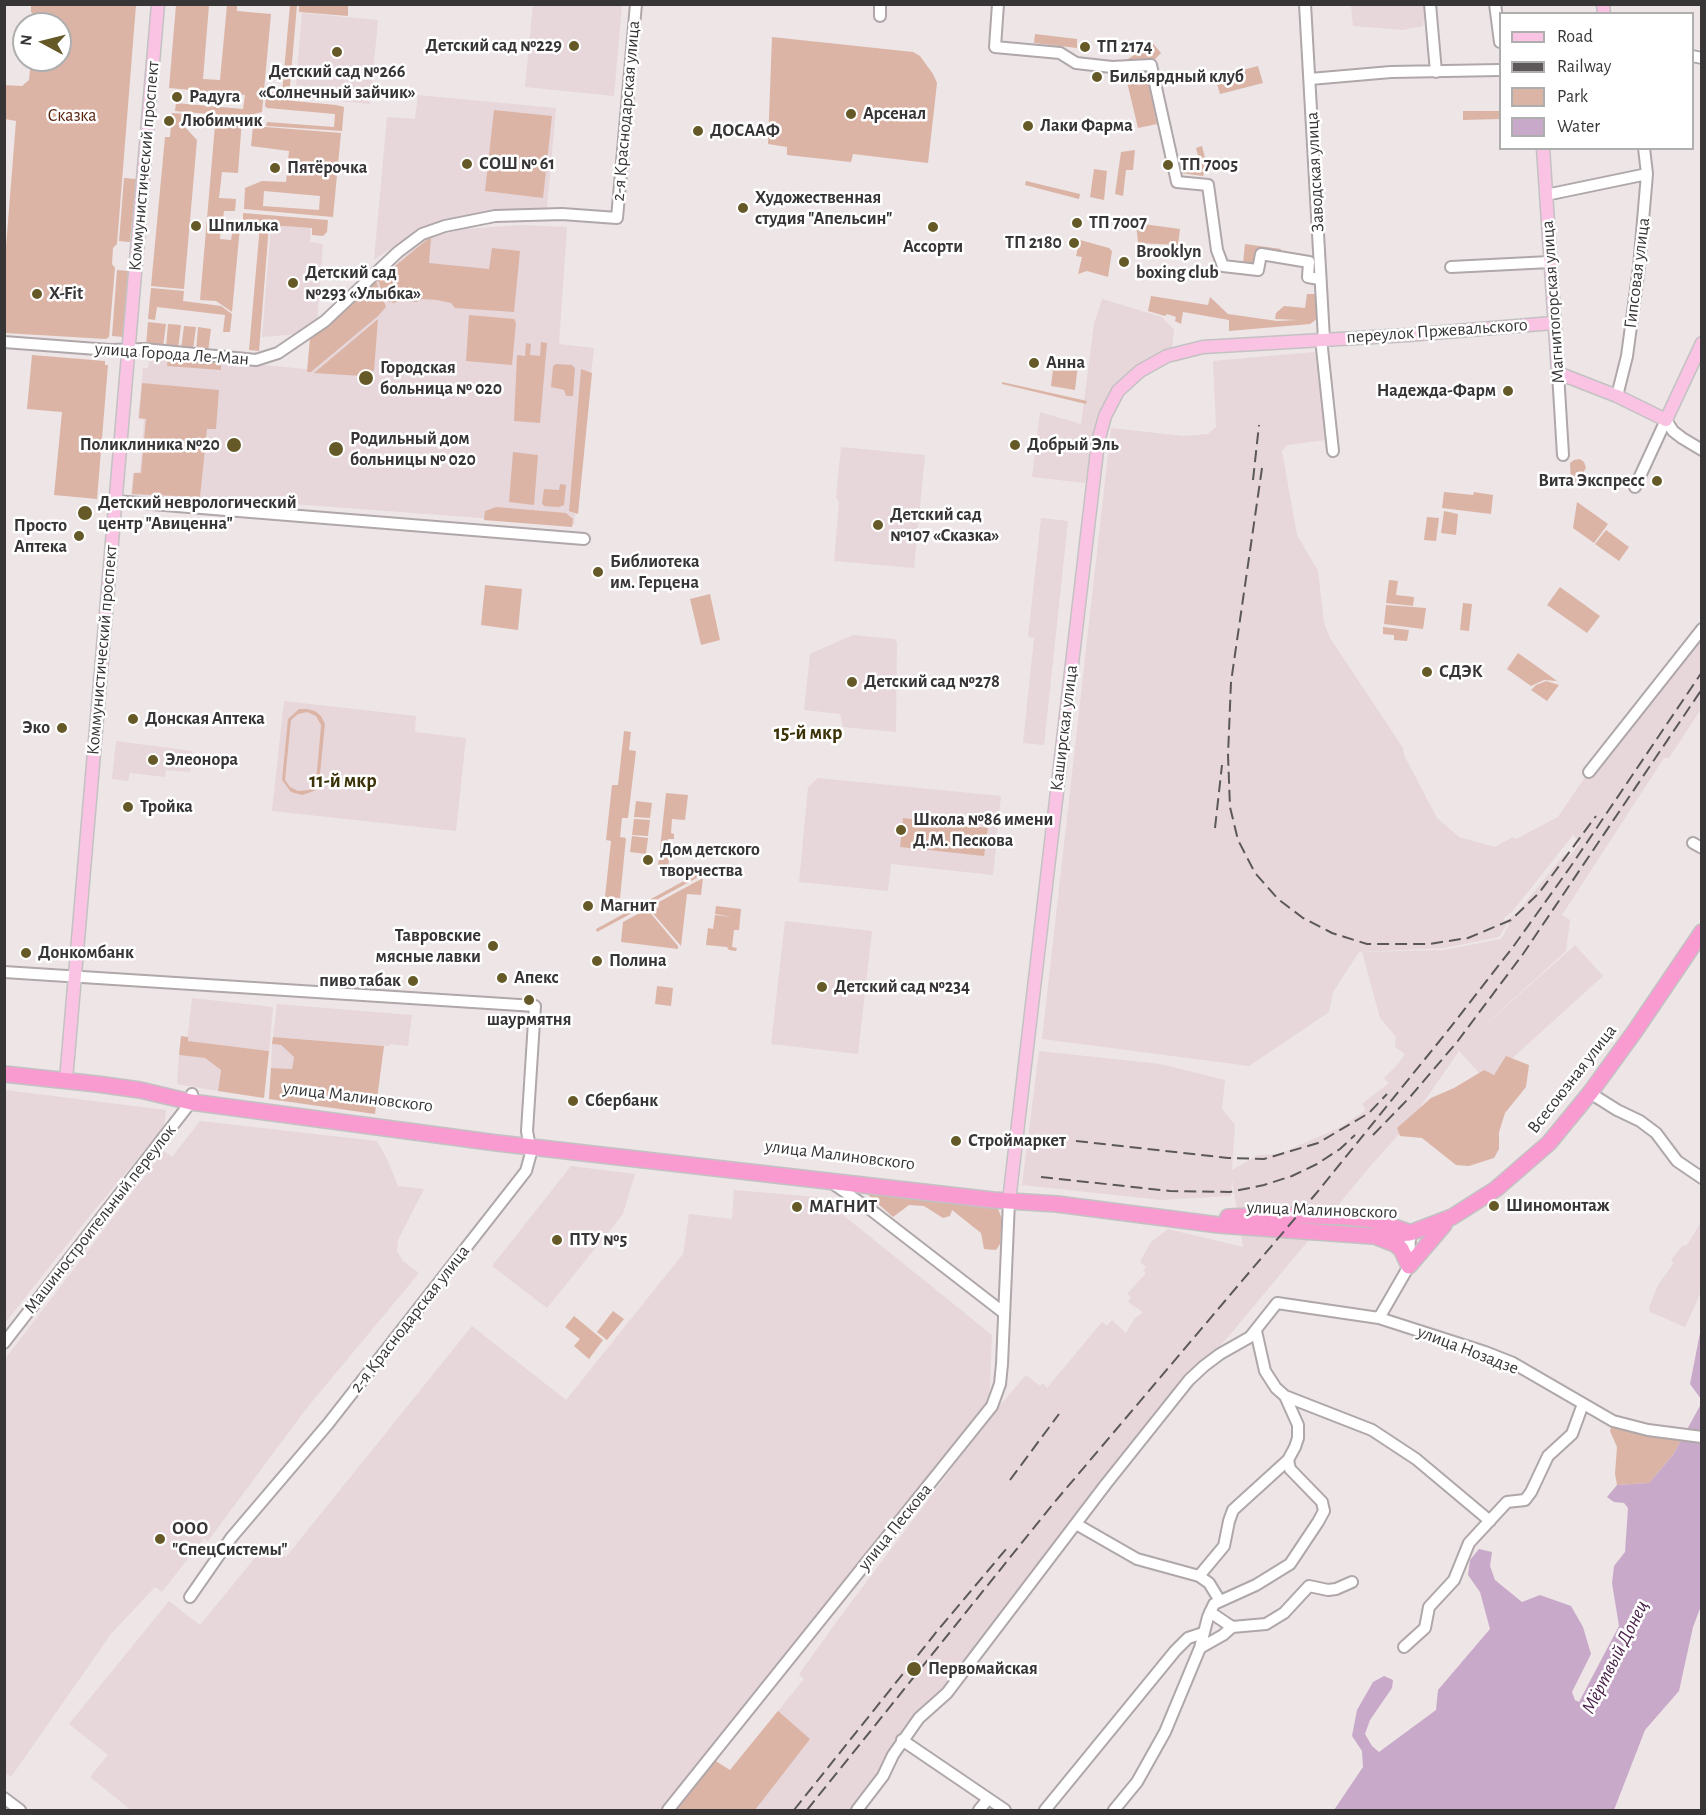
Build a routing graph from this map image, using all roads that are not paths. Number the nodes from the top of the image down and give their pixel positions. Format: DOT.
graph roads {
  1 [pos="158,4"];
  2 [pos="636,4"];
  3 [pos="998,4"];
  4 [pos="1305,4"];
  5 [pos="1430,4"];
  6 [pos="1495,4"];
  7 [pos="1499,34"];
  8 [pos="1499,70"];
  9 [pos="1436,72"];
  10 [pos="1310,79"];
  11 [pos="1544,150"];
  12 [pos="1644,150"];
  13 [pos="1647,174"];
  14 [pos="1546,195"];
  15 [pos="617,218"];
  16 [pos="1550,262"];
  17 [pos="1451,267"];
  18 [pos="1319,279"];
  19 [pos="1553,323"];
  20 [pos="1322,339"];
  21 [pos="4,342"];
  22 [pos="1701,343"];
  23 [pos="1203,347"];
  24 [pos="128,350"];
  25 [pos="1558,373"];
  26 [pos="1617,396"];
  27 [pos="1666,420"];
  28 [pos="1701,450"];
  29 [pos="1334,451"];
  30 [pos="1563,454"];
  31 [pos="1635,487"];
  32 [pos="115,501"];
  33 [pos="584,539"];
  34 [pos="1701,629"];
  35 [pos="1589,772"];
  36 [pos="1701,932"];
  37 [pos="4,972"];
  38 [pos="75,976"];
  39 [pos="4,1067"];
  40 [pos="4,1074"];
  41 [pos="66,1076"];
  42 [pos="1590,1093"];
  43 [pos="192,1098"];
  44 [pos="529,1143"];
  45 [pos="1701,1178"];
  46 [pos="828,1180"];
  47 [pos="1010,1197"];
  48 [pos="1452,1217"];
  49 [pos="1410,1233"];
  50 [pos="1372,1236"];
  51 [pos="1409,1266"];
  52 [pos="1004,1313"];
  53 [pos="1379,1318"];
  54 [pos="1256,1331"];
  55 [pos="4,1343"];
  56 [pos="1285,1396"];
  57 [pos="1583,1404"];
  58 [pos="1701,1437"];
  59 [pos="1288,1460"];
  60 [pos="1490,1521"];
  61 [pos="1076,1524"];
  62 [pos="1199,1576"];
  63 [pos="1352,1582"];
  64 [pos="190,1597"];
  65 [pos="1220,1601"];
  66 [pos="1210,1612"];
  67 [pos="1232,1628"];
  68 [pos="1203,1633"];
  69 [pos="1404,1647"];
  70 [pos="1200,1648"];
  71 [pos="902,1740"];
  72 [pos="4,1798"];
  73 [pos="988,1799"];
  74 [pos="17,1810"];
  75 [pos="668,1810"];
  76 [pos="857,1810"];
  77 [pos="979,1810"];
  78 [pos="1005,1810"];
  79 [pos="1045,1810"];
  80 [pos="1114,1810"];
  1 -- 24 [label="main road, Коммунистический проспект"];
  2 -- 15 [label="street, 2-я Краснодарская улица"];
  3 -- 18 [label="street"];
  4 -- 10 [label="street, Заводская улица"];
  5 -- 9 [label="street"];
  6 -- 7 [label="street"];
  8 -- 9 [label="street"];
  9 -- 10 [label="street"];
  10 -- 18 [label="street, Заводская улица"];
  11 -- 14 [label="main road, Магнитогорская улица"];
  12 -- 13 [label="street, Гипсовая улица"];
  13 -- 14 [label="street"];
  13 -- 26 [label="street, Гипсовая улица"];
  14 -- 16 [label="main road, Магнитогорская улица"];
  15 -- 24 [label="street, улица Города Ле-Ман"];
  16 -- 17 [label="street"];
  16 -- 19 [label="main road, Магнитогорская улица"];
  18 -- 20 [label="street, Заводская улица"];
  19 -- 20 [label="main road, переулок Пржевальского"];
  19 -- 25 [label="main road, Магнитогорская улица"];
  20 -- 23 [label="main road, переулок Пржевальского"];
  20 -- 29 [label="street, переулок Пржевальского"];
  21 -- 24 [label="street, улица Города Ле-Ман"];
  22 -- 27 [label="main road"];
  23 -- 47 [label="main road, Каширская улица"];
  24 -- 32 [label="main road, Коммунистический проспект"];
  25 -- 26 [label="main road"];
  25 -- 30 [label="street, Магнитогорская улица"];
  26 -- 27 [label="main road"];
  27 -- 28 [label="street"];
  27 -- 31 [label="street"];
  32 -- 33 [label="street"];
  32 -- 38 [label="main road, Коммунистический проспект"];
  34 -- 35 [label="street"];
  36 -- 42 [label="highway, Всесоюзная улица"];
  37 -- 38 [label="street"];
  38 -- 41 [label="main road, Коммунистический проспект"];
  38 -- 44 [label="street, 2-я Краснодарская улица"];
  39 -- 41 [label="highway, улица Малиновского"];
  40 -- 41 [label="highway, улица Малиновского"];
  41 -- 43 [label="highway, улица Малиновского"];
  42 -- 45 [label="street"];
  42 -- 48 [label="highway, Всесоюзная улица"];
  43 -- 44 [label="highway, улица Малиновского"];
  43 -- 55 [label="street, Машиностроительный переулок"];
  44 -- 46 [label="highway, улица Малиновского"];
  44 -- 47 [label="highway, улица Малиновского"];
  44 -- 64 [label="street, 2-я Краснодарская улица"];
  46 -- 47 [label="highway, улица Малиновского"];
  46 -- 52 [label="street"];
  47 -- 49 [label="highway, улица Малиновского"];
  47 -- 50 [label="highway, улица Малиновского"];
  47 -- 52 [label="street, улица Пескова"];
  48 -- 49 [label="highway, Всесоюзная улица"];
  48 -- 51 [label="highway"];
  49 -- 50 [label="highway, улица Малиновского"];
  49 -- 51 [label="street"];
  50 -- 51 [label="highway"];
  51 -- 53 [label="street"];
  52 -- 75 [label="street, улица Пескова"];
  53 -- 54 [label="street, улица Нозадзе"];
  53 -- 57 [label="street, улица Нозадзе"];
  54 -- 56 [label="street"];
  54 -- 61 [label="street"];
  56 -- 59 [label="street"];
  56 -- 60 [label="street"];
  57 -- 58 [label="street, улица Нозадзе"];
  57 -- 60 [label="street"];
  59 -- 62 [label="street"];
  59 -- 65 [label="street"];
  60 -- 69 [label="street"];
  61 -- 62 [label="street"];
  61 -- 71 [label="street"];
  62 -- 65 [label="street"];
  63 -- 67 [label="street"];
  65 -- 66 [label="street"];
  66 -- 67 [label="street"];
  66 -- 68 [label="street"];
  67 -- 70 [label="street"];
  68 -- 70 [label="street"];
  68 -- 79 [label="street"];
  70 -- 80 [label="street"];
  71 -- 73 [label="street"];
  71 -- 76 [label="street"];
  72 -- 74 [label="street"];
  73 -- 77 [label="street"];
  73 -- 78 [label="street"];
}
